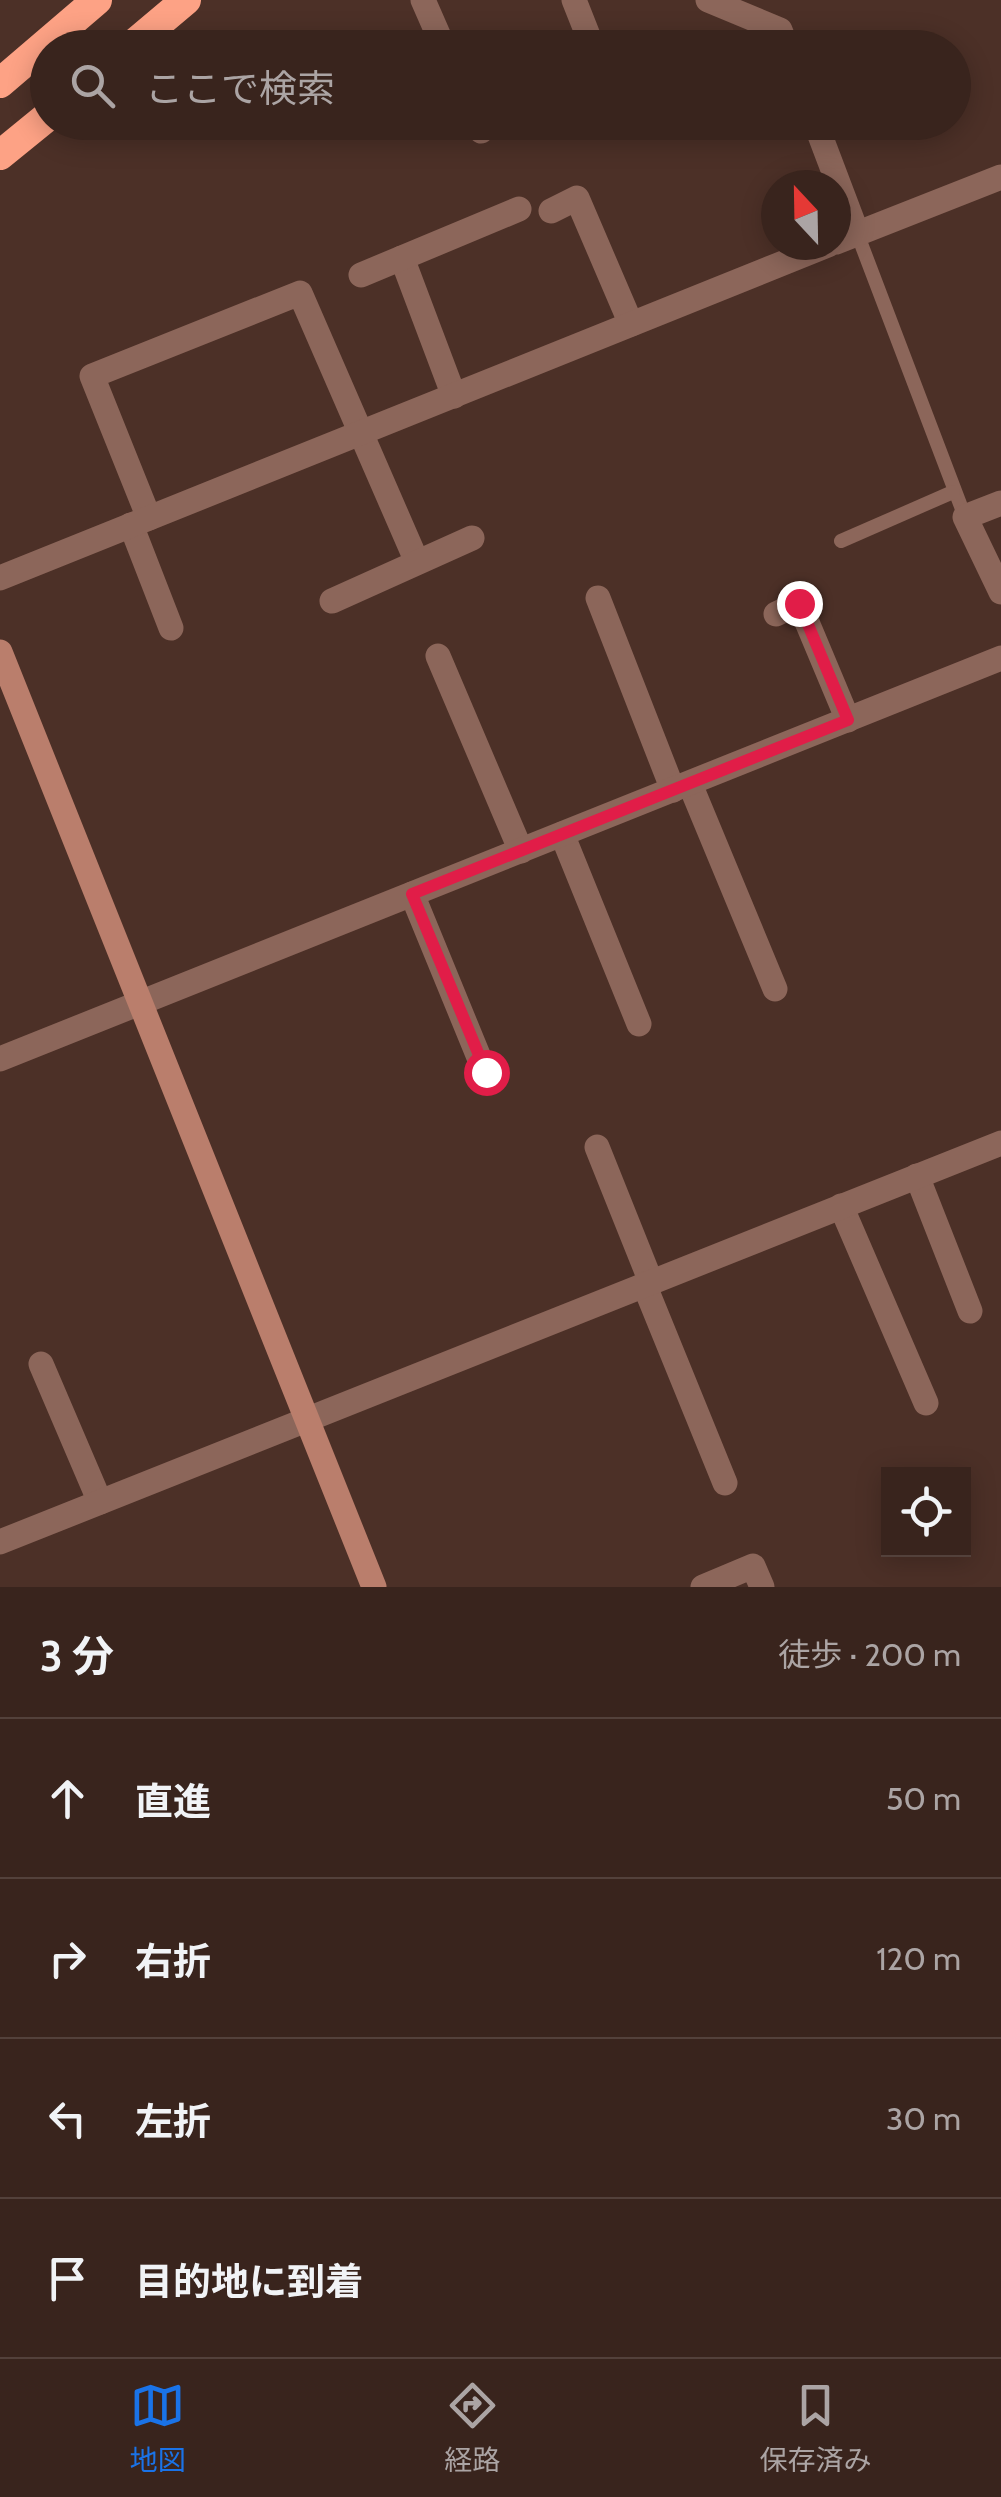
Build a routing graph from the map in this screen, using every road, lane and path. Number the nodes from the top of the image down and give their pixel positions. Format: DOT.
graph roads {
  1 [pos="97,0"];
  2 [pos="186,0"];
  3 [pos="424,0"];
  4 [pos="574,0"];
  5 [pos="708,0"];
  6 [pos="62,30"];
  7 [pos="150,30"];
  8 [pos="436,30"];
  9 [pos="586,30"];
  10 [pos="780,30"];
  11 [pos="30,57"];
  12 [pos="0,83"];
  13 [pos="30,131"];
  14 [pos="820,140"];
  15 [pos="0,155"];
  16 [pos="828,170"];
  17 [pos="1001,177"];
  18 [pos="520,209"];
  19 [pos="550,211"];
  20 [pos="851,235"];
  21 [pos="851,249"];
  22 [pos="402,258"];
  23 [pos="791,260"];
  24 [pos="361,275"];
  25 [pos="631,324"];
  26 [pos="454,396"];
  27 [pos="358,435"];
  28 [pos="953,492"];
  29 [pos="1001,503"];
  30 [pos="966,518"];
  31 [pos="140,521"];
  32 [pos="472,538"];
  33 [pos="841,542"];
  34 [pos="417,562"];
  35 [pos="0,578"];
  36 [pos="1001,592"];
  37 [pos="598,598"];
  38 [pos="332,601"];
  39 [pos="776,614"];
  40 [pos="171,628"];
  41 [pos="0,652"];
  42 [pos="438,656"];
  43 [pos="1001,658"];
  44 [pos="848,720"];
  45 [pos="682,787"];
  46 [pos="562,834"];
  47 [pos="520,851"];
  48 [pos="412,894"];
  49 [pos="775,989"];
  50 [pos="140,1002"];
  51 [pos="638,1024"];
  52 [pos="0,1059"];
  53 [pos="486,1072"];
  54 [pos="1001,1142"];
  55 [pos="597,1148"];
  56 [pos="917,1176"];
  57 [pos="841,1206"];
  58 [pos="648,1283"];
  59 [pos="970,1311"];
  60 [pos="41,1364"];
  61 [pos="926,1403"];
  62 [pos="308,1418"];
  63 [pos="725,1483"];
  64 [pos="100,1502"];
  65 [pos="0,1542"];
  66 [pos="374,1587"];
  67 [pos="703,1587"];
  68 [pos="762,1587"];
  1 -- 6 [label="highway"];
  2 -- 7 [label="highway"];
  3 -- 8 [label="street"];
  4 -- 9 [label="street"];
  5 -- 10 [label="street"];
  11 -- 12 [label="highway"];
  13 -- 15 [label="highway"];
  14 -- 16 [label="street"];
  17 -- 20 [label="street"];
  18 -- 22 [label="street"];
  19 -- 25 [label="street"];
  21 -- 28 [label="lane"];
  22 -- 24 [label="street"];
  22 -- 26 [label="street"];
  23 -- 25 [label="street"];
  25 -- 26 [label="street"];
  26 -- 27 [label="street"];
  27 -- 31 [label="street"];
  27 -- 31 [label="street"];
  27 -- 34 [label="street"];
  28 -- 30 [label="lane"];
  28 -- 33 [label="lane"];
  29 -- 30 [label="street"];
  30 -- 36 [label="street"];
  31 -- 35 [label="street"];
  31 -- 40 [label="street"];
  32 -- 34 [label="street"];
  34 -- 38 [label="street"];
  37 -- 45 [label="street"];
  39 -- 44 [label="street"];
  41 -- 50 [label="street"];
  42 -- 47 [label="street"];
  43 -- 44 [label="street"];
  44 -- 45 [label="street"];
  45 -- 46 [label="street"];
  45 -- 49 [label="street"];
  46 -- 47 [label="street"];
  46 -- 51 [label="street"];
  47 -- 48 [label="street"];
  48 -- 50 [label="street"];
  48 -- 53 [label="street"];
  50 -- 52 [label="street"];
  50 -- 62 [label="street"];
  54 -- 56 [label="street"];
  55 -- 58 [label="street"];
  56 -- 57 [label="street"];
  56 -- 59 [label="street"];
  57 -- 58 [label="street"];
  57 -- 61 [label="street"];
  58 -- 62 [label="street"];
  58 -- 63 [label="street"];
  60 -- 64 [label="street"];
  62 -- 64 [label="street"];
  62 -- 66 [label="street"];
  64 -- 65 [label="street"];
  67 -- 68 [label="street"];
}
